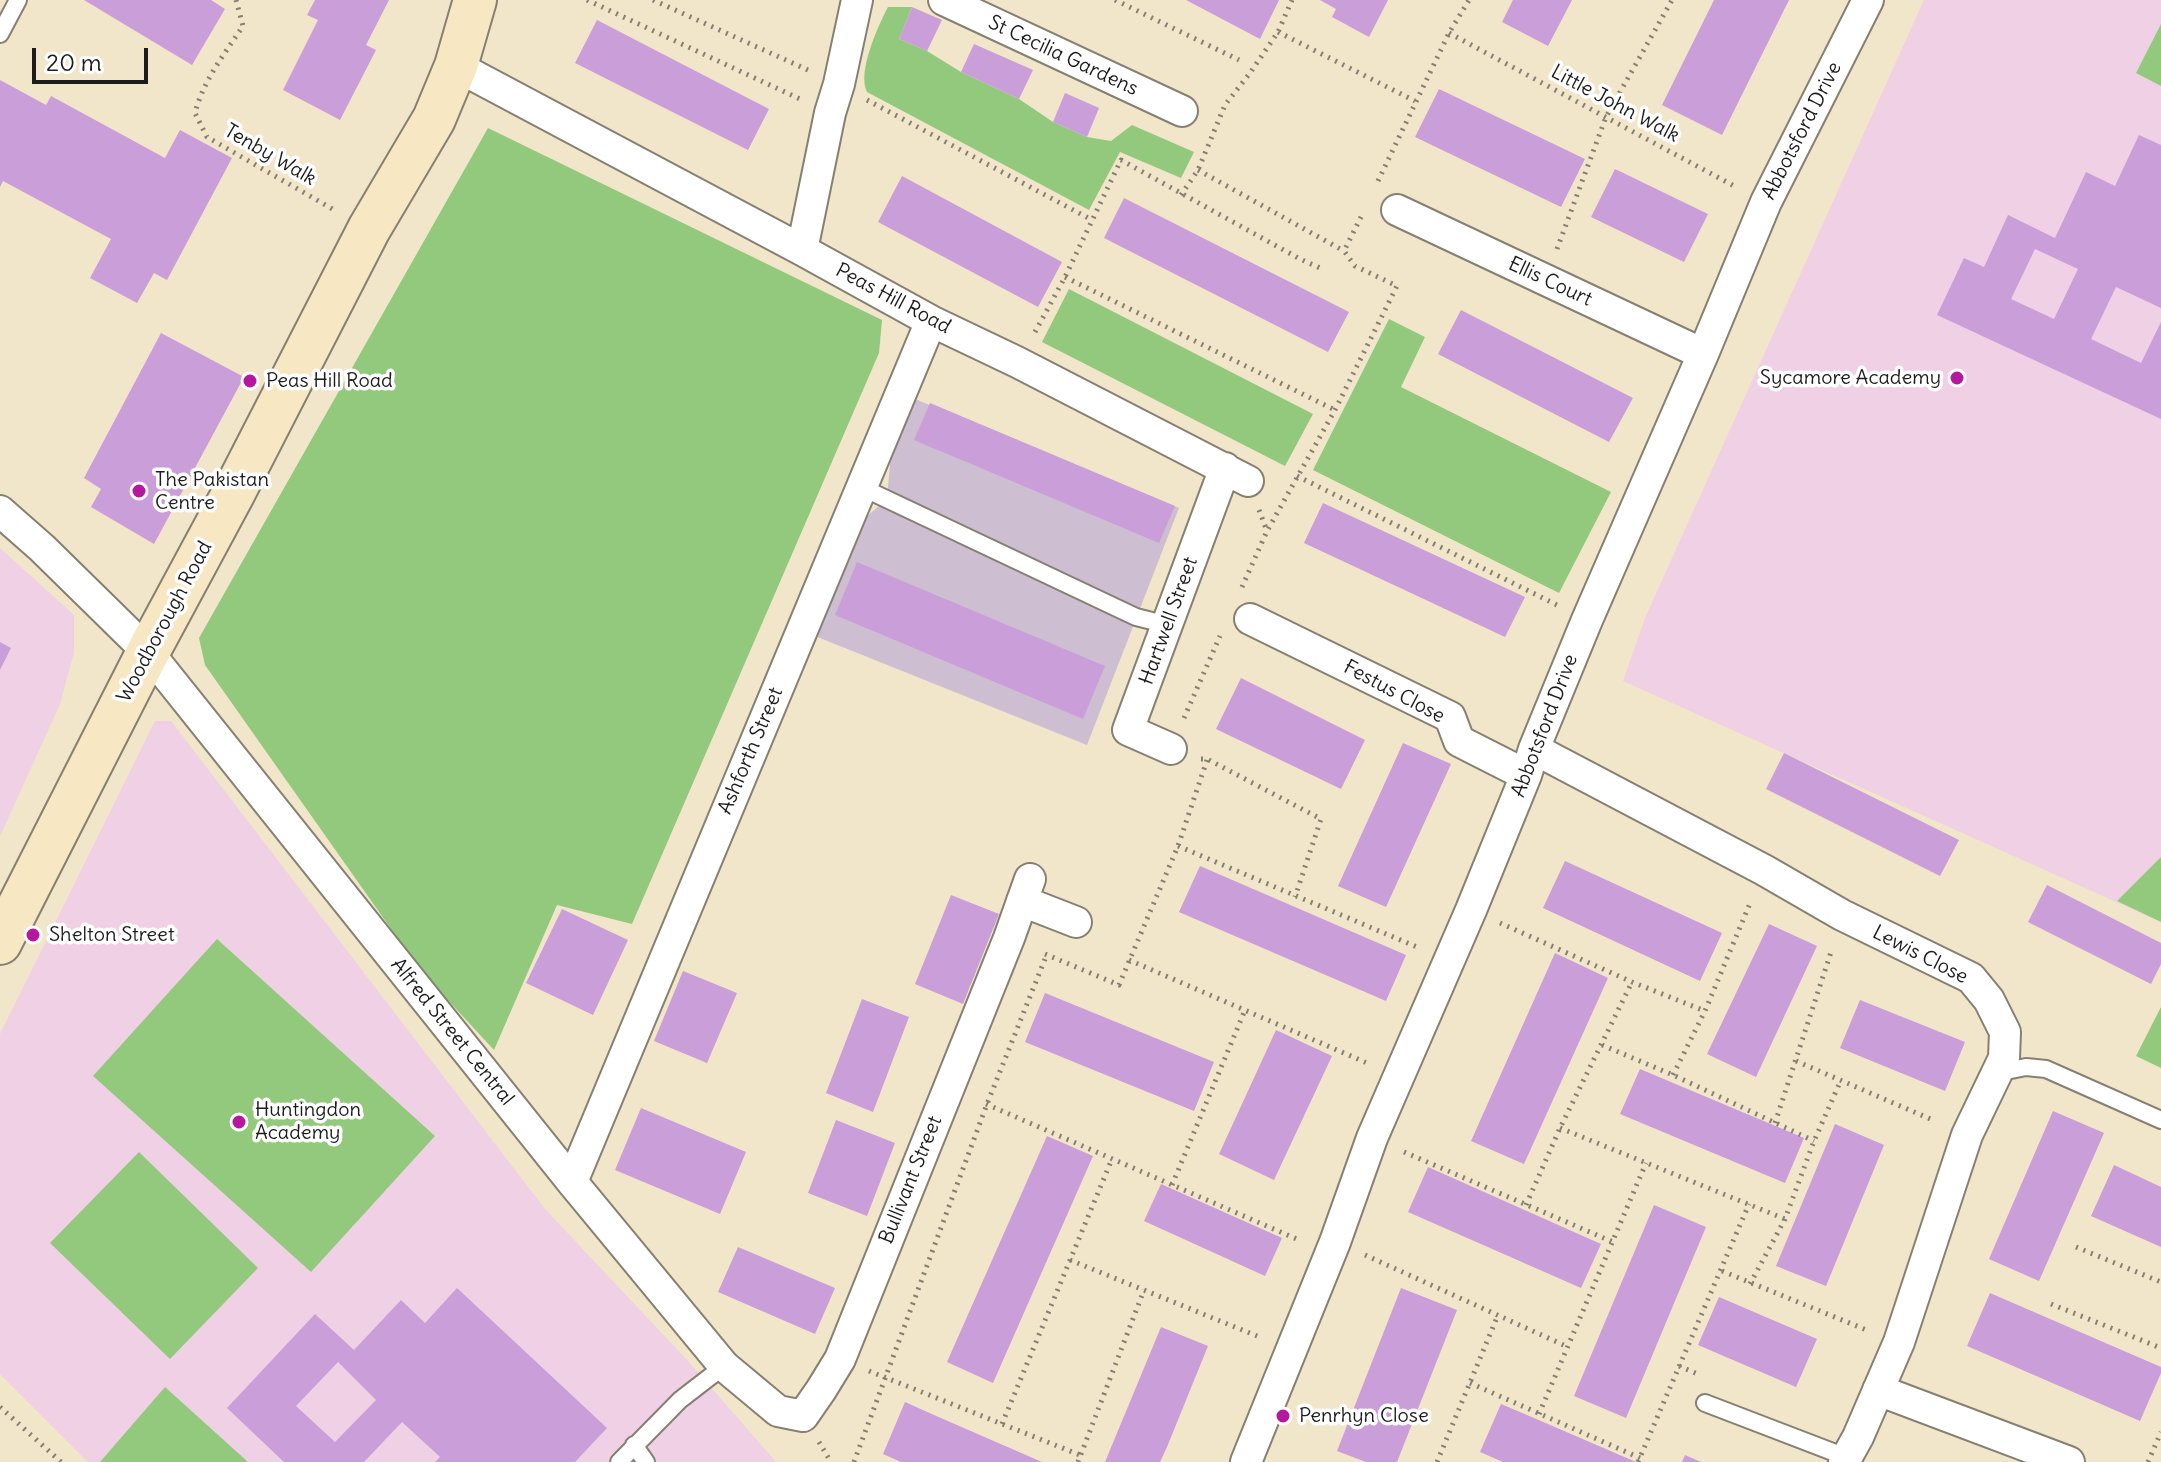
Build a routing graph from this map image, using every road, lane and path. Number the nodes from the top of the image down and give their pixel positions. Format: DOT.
graph roads {
  1 [pos="18,0"];
  2 [pos="236,0"];
  3 [pos="475,0"];
  4 [pos="587,0"];
  5 [pos="653,0"];
  6 [pos="857,0"];
  7 [pos="944,0"];
  8 [pos="1115,0"];
  9 [pos="1292,0"];
  10 [pos="1469,0"];
  11 [pos="1672,0"];
  12 [pos="1868,0"];
  13 [pos="1278,32"];
  14 [pos="1449,33"];
  15 [pos="0,34"];
  16 [pos="1239,60"];
  17 [pos="456,66"];
  18 [pos="834,98"];
  19 [pos="1415,101"];
  20 [pos="1182,111"];
  21 [pos="1606,117"];
  22 [pos="1198,170"];
  23 [pos="1181,195"];
  24 [pos="1385,201"];
  25 [pos="1766,202"];
  26 [pos="1367,204"];
  27 [pos="1092,220"];
  28 [pos="369,229"];
  29 [pos="802,250"];
  30 [pos="1344,251"];
  31 [pos="1320,268"];
  32 [pos="1065,277"];
  33 [pos="1546,280"];
  34 [pos="1043,318"];
  35 [pos="931,321"];
  36 [pos="1703,354"];
  37 [pos="1335,410"];
  38 [pos="1237,475"];
  39 [pos="1297,476"];
  40 [pos="861,487"];
  41 [pos="0,511"];
  42 [pos="1238,613"];
  43 [pos="1587,620"];
  44 [pos="1168,625"];
  45 [pos="148,652"];
  46 [pos="1171,749"];
  47 [pos="1530,762"];
  48 [pos="1178,846"];
  49 [pos="1764,870"];
  50 [pos="1295,897"];
  51 [pos="1471,910"];
  52 [pos="1842,915"];
  53 [pos="1076,922"];
  54 [pos="0,943"];
  55 [pos="1129,960"];
  56 [pos="1448,960"];
  57 [pos="1632,982"];
  58 [pos="1245,1010"];
  59 [pos="1705,1011"];
  60 [pos="1602,1045"];
  61 [pos="1796,1061"];
  62 [pos="1996,1073"];
  63 [pos="1673,1075"];
  64 [pos="1398,1077"];
  65 [pos="1841,1080"];
  66 [pos="948,1087"];
  67 [pos="987,1104"];
  68 [pos="2161,1120"];
  69 [pos="1775,1123"];
  70 [pos="1560,1128"];
  71 [pos="1967,1135"];
  72 [pos="1372,1138"];
  73 [pos="1814,1141"];
  74 [pos="1112,1159"];
  75 [pos="1646,1163"];
  76 [pos="572,1182"];
  77 [pos="1172,1185"];
  78 [pos="1749,1204"];
  79 [pos="1526,1205"];
  80 [pos="1785,1219"];
  81 [pos="1613,1242"];
  82 [pos="1333,1247"];
  83 [pos="2076,1247"];
  84 [pos="1070,1260"];
  85 [pos="1722,1271"];
  86 [pos="2161,1282"];
  87 [pos="1750,1284"];
  88 [pos="1144,1290"];
  89 [pos="2051,1304"];
  90 [pos="1498,1315"];
  91 [pos="1899,1342"];
  92 [pos="1568,1347"];
  93 [pos="2161,1348"];
  94 [pos="1291,1350"];
  95 [pos="840,1359"];
  96 [pos="724,1366"];
  97 [pos="884,1377"];
  98 [pos="1470,1383"];
  99 [pos="1878,1390"];
  100 [pos="766,1402"];
  101 [pos="1705,1403"];
  102 [pos="0,1407"];
  103 [pos="1539,1414"];
  104 [pos="1002,1424"];
  105 [pos="2161,1432"];
  106 [pos="634,1445"];
  107 [pos="1079,1459"];
  108 [pos="1639,1460"];
  109 [pos="1845,1460"];
  110 [pos="61,1462"];
  111 [pos="619,1462"];
  112 [pos="646,1462"];
  113 [pos="854,1462"];
  114 [pos="1246,1462"];
  115 [pos="1437,1462"];
  116 [pos="2069,1462"];
  117 [pos="2148,1462"];
  1 -- 15 [label="lane"];
  2 -- 28 [label="path, Tenby Walk"];
  3 -- 17 [label="main road, Woodborough Road"];
  4 -- 18 [label="path"];
  5 -- 18 [label="path"];
  6 -- 18 [label="street"];
  7 -- 20 [label="street, St Cecilia Gardens"];
  8 -- 16 [label="path"];
  9 -- 13 [label="path"];
  10 -- 14 [label="path"];
  11 -- 21 [label="path"];
  12 -- 25 [label="street, Abbotsford Drive"];
  13 -- 19 [label="path"];
  13 -- 22 [label="path"];
  14 -- 19 [label="path"];
  14 -- 21 [label="path, Little John Walk"];
  17 -- 28 [label="main road, Woodborough Road"];
  17 -- 29 [label="street, Peas Hill Road"];
  18 -- 27 [label="path"];
  18 -- 29 [label="street"];
  19 -- 24 [label="path"];
  21 -- 25 [label="path, Little John Walk"];
  21 -- 33 [label="path"];
  22 -- 23 [label="path"];
  22 -- 30 [label="path"];
  23 -- 27 [label="path"];
  23 -- 31 [label="path"];
  24 -- 33 [label="street, Ellis Court"];
  25 -- 36 [label="street, Abbotsford Drive"];
  26 -- 30 [label="path"];
  27 -- 32 [label="path"];
  28 -- 45 [label="main road, Woodborough Road"];
  29 -- 35 [label="street, Peas Hill Road"];
  30 -- 37 [label="path"];
  32 -- 34 [label="path"];
  32 -- 37 [label="path"];
  33 -- 36 [label="street, Ellis Court"];
  35 -- 38 [label="street, Peas Hill Road"];
  35 -- 40 [label="street, Ashforth Street"];
  36 -- 43 [label="street, Abbotsford Drive"];
  37 -- 39 [label="path"];
  38 -- 44 [label="street, Hartwell Street"];
  39 -- 42 [label="path"];
  39 -- 43 [label="path"];
  40 -- 44 [label="lane"];
  40 -- 76 [label="street, Ashforth Street"];
  41 -- 45 [label="street, Alfred Street Central"];
  42 -- 46 [label="path"];
  42 -- 47 [label="street, Festus Close"];
  43 -- 47 [label="street, Abbotsford Drive"];
  44 -- 46 [label="street, Hartwell Street"];
  45 -- 54 [label="main road, Woodborough Road"];
  45 -- 76 [label="street, Alfred Street Central"];
  47 -- 49 [label="street, Lewis Close"];
  47 -- 51 [label="street, Abbotsford Drive"];
  48 -- 50 [label="path"];
  48 -- 50 [label="path"];
  48 -- 55 [label="path"];
  49 -- 52 [label="street, Lewis Close"];
  49 -- 59 [label="path"];
  50 -- 56 [label="path"];
  51 -- 56 [label="street, Abbotsford Drive"];
  51 -- 57 [label="path"];
  52 -- 61 [label="path"];
  52 -- 62 [label="street, Lewis Close"];
  53 -- 66 [label="street, Bullivant Street"];
  55 -- 58 [label="path"];
  55 -- 67 [label="path"];
  56 -- 64 [label="street, Abbotsford Drive"];
  57 -- 59 [label="path"];
  57 -- 60 [label="path"];
  58 -- 64 [label="path"];
  58 -- 77 [label="path"];
  59 -- 63 [label="path"];
  60 -- 63 [label="path"];
  60 -- 70 [label="path"];
  61 -- 65 [label="path"];
  61 -- 69 [label="path"];
  62 -- 68 [label="lane"];
  62 -- 71 [label="street, Lewis Close"];
  63 -- 69 [label="path"];
  64 -- 72 [label="street, Abbotsford Drive"];
  65 -- 71 [label="path"];
  65 -- 73 [label="path"];
  66 -- 67 [label="path"];
  66 -- 95 [label="street, Bullivant Street"];
  67 -- 74 [label="path"];
  67 -- 97 [label="path"];
  69 -- 73 [label="path"];
  70 -- 75 [label="path"];
  70 -- 79 [label="path"];
  71 -- 91 [label="street, Lewis Close"];
  72 -- 79 [label="path"];
  72 -- 82 [label="street, Abbotsford Drive"];
  73 -- 80 [label="path"];
  74 -- 77 [label="path"];
  74 -- 84 [label="path"];
  75 -- 78 [label="path"];
  75 -- 81 [label="path"];
  76 -- 96 [label="street, Alfred Street Central"];
  77 -- 82 [label="path"];
  78 -- 80 [label="path"];
  78 -- 85 [label="path"];
  79 -- 81 [label="path"];
  80 -- 87 [label="path"];
  81 -- 92 [label="path"];
  82 -- 90 [label="path"];
  82 -- 94 [label="street, Abbotsford Drive"];
  83 -- 86 [label="path"];
  84 -- 88 [label="path"];
  84 -- 104 [label="path"];
  85 -- 87 [label="path"];
  85 -- 108 [label="path"];
  87 -- 91 [label="path"];
  88 -- 94 [label="path"];
  88 -- 107 [label="path"];
  89 -- 93 [label="path"];
  90 -- 92 [label="path"];
  90 -- 98 [label="path"];
  91 -- 99 [label="street, Lewis Close"];
  92 -- 103 [label="path"];
  94 -- 114 [label="street, Abbotsford Drive"];
  95 -- 97 [label="path"];
  95 -- 100 [label="street, Bullivant Street"];
  96 -- 100 [label="street, Alfred Street Central"];
  96 -- 106 [label="lane"];
  97 -- 104 [label="path"];
  97 -- 113 [label="path"];
  98 -- 103 [label="path"];
  98 -- 115 [label="path"];
  99 -- 109 [label="street, Lewis Close"];
  99 -- 116 [label="street"];
  101 -- 109 [label="lane"];
  102 -- 110 [label="path"];
  103 -- 108 [label="path"];
  104 -- 107 [label="path"];
  105 -- 117 [label="path"];
  106 -- 111 [label="lane"];
  106 -- 112 [label="lane"];
}
